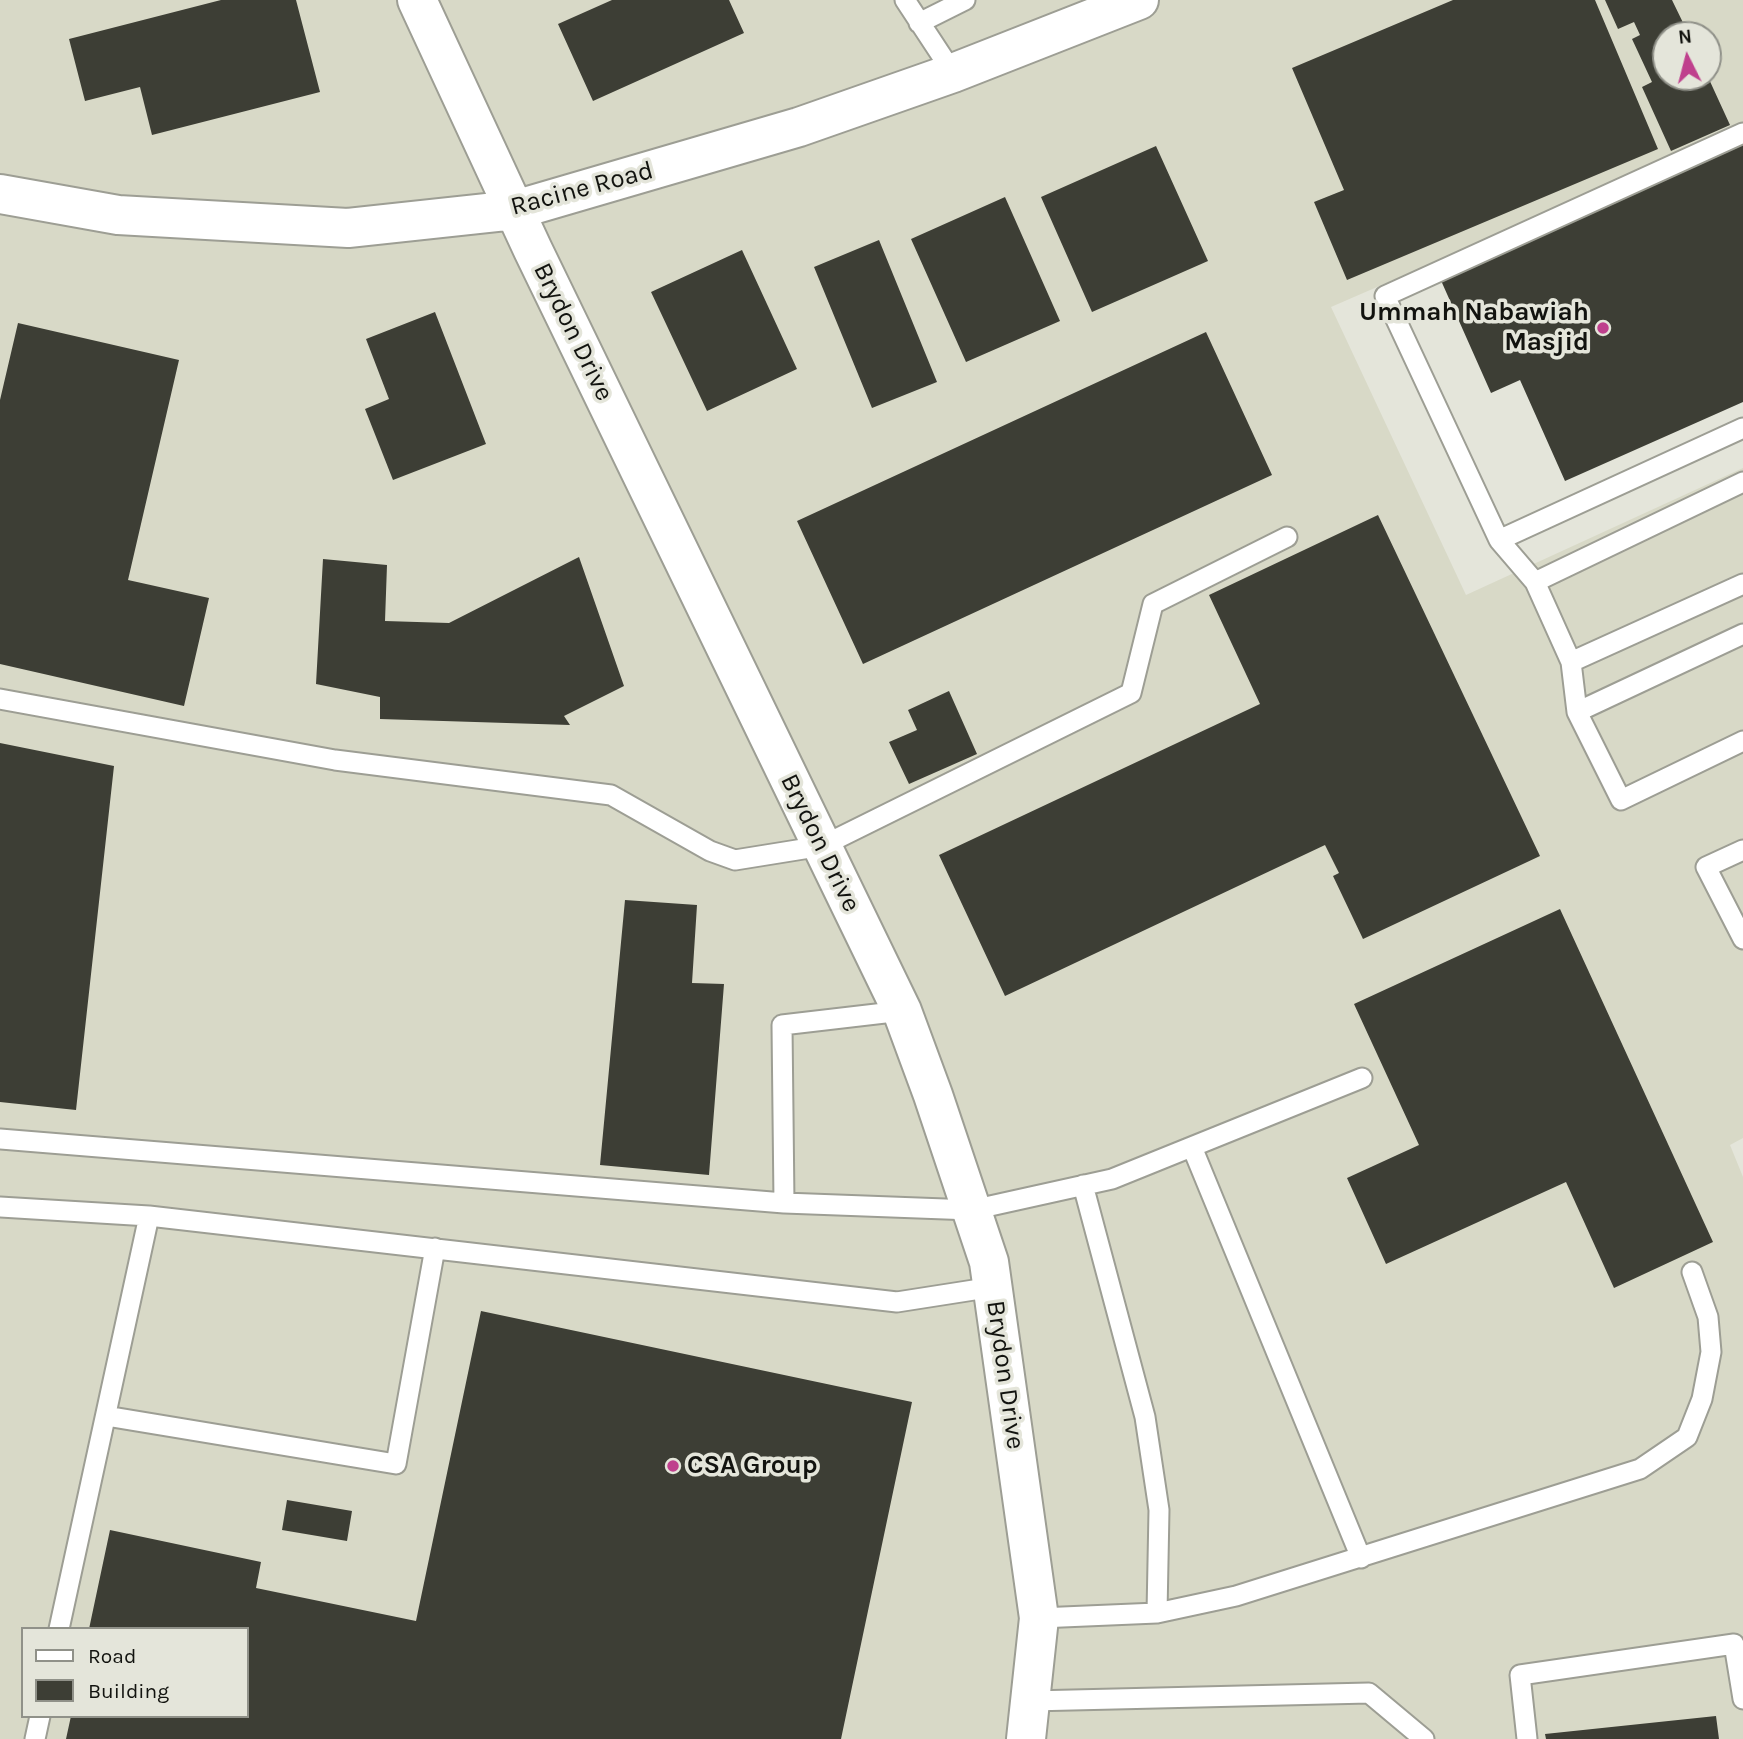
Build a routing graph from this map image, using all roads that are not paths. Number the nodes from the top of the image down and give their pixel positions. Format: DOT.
graph roads {
  1 [pos="417,0"];
  2 [pos="905,0"];
  3 [pos="965,0"];
  4 [pos="1139,0"];
  5 [pos="919,23"];
  6 [pos="953,73"];
  7 [pos="1743,133"];
  8 [pos="0,194"];
  9 [pos="515,210"];
  10 [pos="1743,428"];
  11 [pos="1743,482"];
  12 [pos="1287,537"];
  13 [pos="1499,540"];
  14 [pos="1535,582"];
  15 [pos="1743,584"];
  16 [pos="1743,634"];
  17 [pos="1571,662"];
  18 [pos="0,699"];
  19 [pos="1577,712"];
  20 [pos="1743,741"];
  21 [pos="822,846"];
  22 [pos="1743,850"];
  23 [pos="1743,939"];
  24 [pos="902,1011"];
  25 [pos="1362,1078"];
  26 [pos="0,1139"];
  27 [pos="1192,1147"];
  28 [pos="1083,1185"];
  29 [pos="784,1203"];
  30 [pos="0,1207"];
  31 [pos="972,1210"];
  32 [pos="149,1216"];
  33 [pos="435,1248"];
  34 [pos="1692,1272"];
  35 [pos="993,1287"];
  36 [pos="106,1416"];
  37 [pos="1361,1558"];
  38 [pos="1157,1613"];
  39 [pos="1039,1618"];
  40 [pos="59,1627"];
  41 [pos="1743,1699"];
  42 [pos="1030,1701"];
  43 [pos="40,1718"];
  44 [pos="35,1739"];
  45 [pos="1026,1739"];
  46 [pos="1424,1739"];
  47 [pos="1527,1739"];
  1 -- 9 [label="street, Brydon Drive"];
  2 -- 5 [label="lane"];
  3 -- 5 [label="lane"];
  4 -- 6 [label="street, Racine Road"];
  5 -- 6 [label="lane"];
  6 -- 9 [label="street, Racine Road"];
  7 -- 13 [label="lane"];
  8 -- 9 [label="street, Racine Road"];
  9 -- 21 [label="street, Brydon Drive"];
  10 -- 13 [label="lane"];
  11 -- 14 [label="lane"];
  12 -- 21 [label="lane"];
  13 -- 14 [label="lane"];
  14 -- 17 [label="lane"];
  15 -- 17 [label="lane"];
  16 -- 19 [label="lane"];
  17 -- 19 [label="lane"];
  18 -- 21 [label="lane"];
  19 -- 20 [label="lane"];
  21 -- 24 [label="street, Brydon Drive"];
  22 -- 23 [label="lane"];
  24 -- 29 [label="lane"];
  24 -- 31 [label="street, Brydon Drive"];
  25 -- 27 [label="lane"];
  26 -- 29 [label="lane"];
  27 -- 28 [label="lane"];
  27 -- 37 [label="lane"];
  28 -- 31 [label="lane"];
  28 -- 38 [label="lane"];
  29 -- 31 [label="lane"];
  30 -- 32 [label="lane"];
  31 -- 35 [label="street, Brydon Drive"];
  32 -- 33 [label="lane"];
  32 -- 36 [label="lane"];
  33 -- 35 [label="lane"];
  33 -- 36 [label="lane"];
  34 -- 37 [label="lane"];
  35 -- 39 [label="street, Brydon Drive"];
  36 -- 40 [label="lane"];
  37 -- 38 [label="lane"];
  38 -- 39 [label="lane"];
  39 -- 42 [label="street, Brydon Drive"];
  41 -- 47 [label="lane"];
  42 -- 45 [label="street, Brydon Drive"];
  42 -- 46 [label="lane"];
  43 -- 44 [label="lane"];
}
